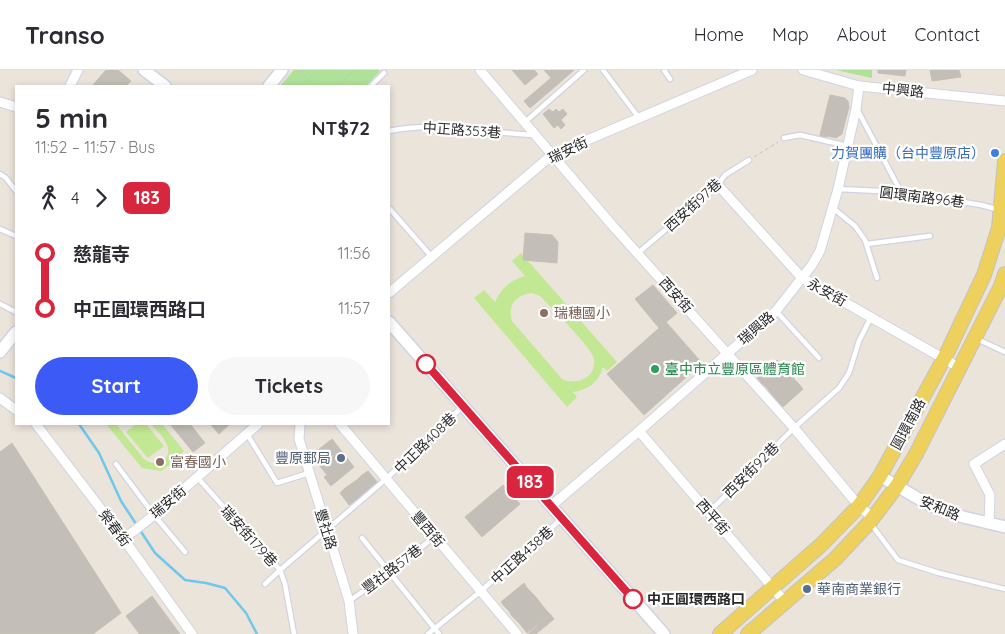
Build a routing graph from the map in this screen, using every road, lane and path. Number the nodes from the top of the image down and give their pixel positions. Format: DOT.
graph roads {
  1 [pos="78,70"];
  2 [pos="144,70"];
  3 [pos="282,70"];
  4 [pos="298,70"];
  5 [pos="354,70"];
  6 [pos="480,70"];
  7 [pos="584,70"];
  8 [pos="603,70"];
  9 [pos="664,70"];
  10 [pos="752,70"];
  11 [pos="803,70"];
  12 [pos="384,73"];
  13 [pos="670,79"];
  14 [pos="70,85"];
  15 [pos="164,85"];
  16 [pos="270,85"];
  17 [pos="314,85"];
  18 [pos="341,85"];
  19 [pos="373,85"];
  20 [pos="859,86"];
  21 [pos="1005,101"];
  22 [pos="0,102"];
  23 [pos="15,107"];
  24 [pos="856,109"];
  25 [pos="639,118"];
  26 [pos="524,122"];
  27 [pos="390,131"];
  28 [pos="535,135"];
  29 [pos="784,138"];
  30 [pos="848,146"];
  31 [pos="552,154"];
  32 [pos="749,160"];
  33 [pos="1005,161"];
  34 [pos="0,174"];
  35 [pos="718,185"];
  36 [pos="838,188"];
  37 [pos="15,190"];
  38 [pos="900,192"];
  39 [pos="832,208"];
  40 [pos="390,209"];
  41 [pos="1002,210"];
  42 [pos="0,229"];
  43 [pos="15,236"];
  44 [pos="930,236"];
  45 [pos="867,244"];
  46 [pos="638,253"];
  47 [pos="431,256"];
  48 [pos="1005,274"];
  49 [pos="802,278"];
  50 [pos="877,278"];
  51 [pos="390,292"];
  52 [pos="0,304"];
  53 [pos="776,311"];
  54 [pos="15,312"];
  55 [pos="871,317"];
  56 [pos="390,323"];
  57 [pos="15,333"];
  58 [pos="975,338"];
  59 [pos="0,352"];
  60 [pos="1005,352"];
  61 [pos="728,353"];
  62 [pos="819,358"];
  63 [pos="944,358"];
  64 [pos="960,368"];
  65 [pos="0,398"];
  66 [pos="463,406"];
  67 [pos="15,409"];
  68 [pos="38,425"];
  69 [pos="257,425"];
  70 [pos="300,425"];
  71 [pos="341,425"];
  72 [pos="794,428"];
  73 [pos="640,431"];
  74 [pos="246,434"];
  75 [pos="1005,444"];
  76 [pos="116,464"];
  77 [pos="309,474"];
  78 [pos="880,476"];
  79 [pos="197,477"];
  80 [pos="386,479"];
  81 [pos="897,486"];
  82 [pos="551,506"];
  83 [pos="859,506"];
  84 [pos="709,512"];
  85 [pos="154,515"];
  86 [pos="562,518"];
  87 [pos="871,520"];
  88 [pos="989,524"];
  89 [pos="1005,528"];
  90 [pos="326,529"];
  91 [pos="435,536"];
  92 [pos="123,538"];
  93 [pos="362,538"];
  94 [pos="185,552"];
  95 [pos="280,570"];
  96 [pos="390,573"];
  97 [pos="265,584"];
  98 [pos="774,588"];
  99 [pos="1005,589"];
  100 [pos="481,591"];
  101 [pos="349,601"];
  102 [pos="785,602"];
  103 [pos="435,629"];
  104 [pos="192,634"];
  105 [pos="294,634"];
  106 [pos="353,634"];
  107 [pos="428,634"];
  108 [pos="439,634"];
  109 [pos="517,634"];
  110 [pos="664,634"];
  111 [pos="720,634"];
  112 [pos="748,634"];
  1 -- 14 [label="street"];
  2 -- 15 [label="street"];
  3 -- 16 [label="street"];
  4 -- 17 [label="path"];
  5 -- 18 [label="path"];
  6 -- 26 [label="street, 西安街"];
  7 -- 26 [label="lane"];
  8 -- 25 [label="lane"];
  9 -- 13 [label="lane"];
  10 -- 25 [label="street, 瑞安街"];
  11 -- 20 [label="street, 中興路"];
  12 -- 19 [label="lane"];
  20 -- 21 [label="street, 中興路"];
  20 -- 24 [label="street, 瑞興路"];
  22 -- 23 [label="street"];
  24 -- 30 [label="street, 瑞興路"];
  24 -- 38 [label="lane"];
  25 -- 31 [label="street, 瑞安街"];
  26 -- 28 [label="street, 西安街"];
  27 -- 28 [label="lane, 中正路353巷"];
  28 -- 31 [label="street, 西安街"];
  29 -- 30 [label="lane"];
  29 -- 32 [label="path"];
  30 -- 36 [label="street, 瑞興路"];
  31 -- 46 [label="street, 西安街"];
  31 -- 47 [label="street, 瑞安街"];
  32 -- 35 [label="lane, 西安街97巷"];
  33 -- 41 [label="main road, 圓環南路"];
  34 -- 37 [label="lane"];
  35 -- 46 [label="lane, 西安街97巷"];
  35 -- 49 [label="street, 永安街"];
  36 -- 38 [label="lane, 圓環南路96巷"];
  36 -- 39 [label="street, 瑞興路"];
  38 -- 41 [label="lane, 圓環南路96巷"];
  39 -- 45 [label="lane"];
  39 -- 49 [label="street, 瑞興路"];
  40 -- 47 [label="lane"];
  41 -- 63 [label="main road, 圓環南路"];
  42 -- 43 [label="lane"];
  44 -- 45 [label="lane"];
  45 -- 50 [label="lane"];
  46 -- 61 [label="street, 西安街"];
  47 -- 51 [label="street, 瑞安街"];
  48 -- 58 [label="main road, 圓環南路"];
  49 -- 53 [label="street, 瑞興路"];
  49 -- 55 [label="street, 永安街"];
  52 -- 54 [label="lane"];
  53 -- 61 [label="street, 瑞興路"];
  53 -- 62 [label="lane"];
  55 -- 63 [label="street, 永安街"];
  55 -- 72 [label="lane, 西安街92巷"];
  56 -- 66 [label="street"];
  57 -- 59 [label="street"];
  58 -- 60 [label="lane"];
  58 -- 64 [label="main road, 圓環南路"];
  61 -- 72 [label="street, 西安街"];
  61 -- 73 [label="street, 瑞興路"];
  63 -- 64 [label="street, 永安街"];
  63 -- 78 [label="main road, 圓環南路"];
  64 -- 81 [label="main road, 圓環南路"];
  65 -- 67 [label="street"];
  66 -- 80 [label="lane, 中正路408巷"];
  66 -- 82 [label="street"];
  68 -- 92 [label="street, 榮春街"];
  69 -- 74 [label="street, 瑞安街"];
  70 -- 77 [label="street, 豐社路"];
  71 -- 80 [label="street, 豐西街"];
  72 -- 83 [label="street, 西安街"];
  72 -- 84 [label="lane, 西安街92巷"];
  73 -- 82 [label="street, 瑞興路"];
  73 -- 84 [label="street, 西平街"];
  74 -- 77 [label="lane"];
  74 -- 79 [label="street, 瑞安街"];
  75 -- 88 [label="street"];
  76 -- 85 [label="lane"];
  77 -- 90 [label="street, 豐社路"];
  78 -- 81 [label="street, 安和路"];
  78 -- 83 [label="main road, 圓環南路"];
  79 -- 85 [label="street, 瑞安街"];
  79 -- 95 [label="lane, 瑞安街179巷"];
  80 -- 90 [label="lane, 中正路408巷"];
  80 -- 91 [label="street, 豐西街"];
  81 -- 87 [label="main road, 圓環南路"];
  81 -- 88 [label="street, 安和路"];
  82 -- 86 [label="street"];
  83 -- 87 [label="street, 西安街"];
  83 -- 98 [label="main road, 圓環南路"];
  84 -- 98 [label="street, 西平街"];
  85 -- 92 [label="street, 瑞安街"];
  85 -- 94 [label="lane"];
  86 -- 100 [label="lane, 中正路438巷"];
  86 -- 110 [label="street"];
  87 -- 99 [label="lane"];
  87 -- 102 [label="main road, 圓環南路"];
  88 -- 89 [label="street, 安和路"];
  90 -- 95 [label="lane, 瑞安街179巷"];
  90 -- 101 [label="street, 豐社路"];
  91 -- 96 [label="lane, 豐社路57巷"];
  91 -- 100 [label="street, 豐西街"];
  92 -- 104 [label="street, 榮春街"];
  93 -- 96 [label="lane"];
  95 -- 97 [label="lane"];
  95 -- 105 [label="lane"];
  96 -- 101 [label="lane, 豐社路57巷"];
  96 -- 103 [label="lane"];
  98 -- 102 [label="street, 西平街"];
  98 -- 111 [label="main road, 圓環南路"];
  100 -- 103 [label="lane, 中正路438巷"];
  100 -- 109 [label="street, 豐西街"];
  101 -- 106 [label="street, 豐社路"];
  102 -- 112 [label="main road, 圓環南路"];
  103 -- 107 [label="lane, 中正路438巷"];
  103 -- 108 [label="lane"];
}
